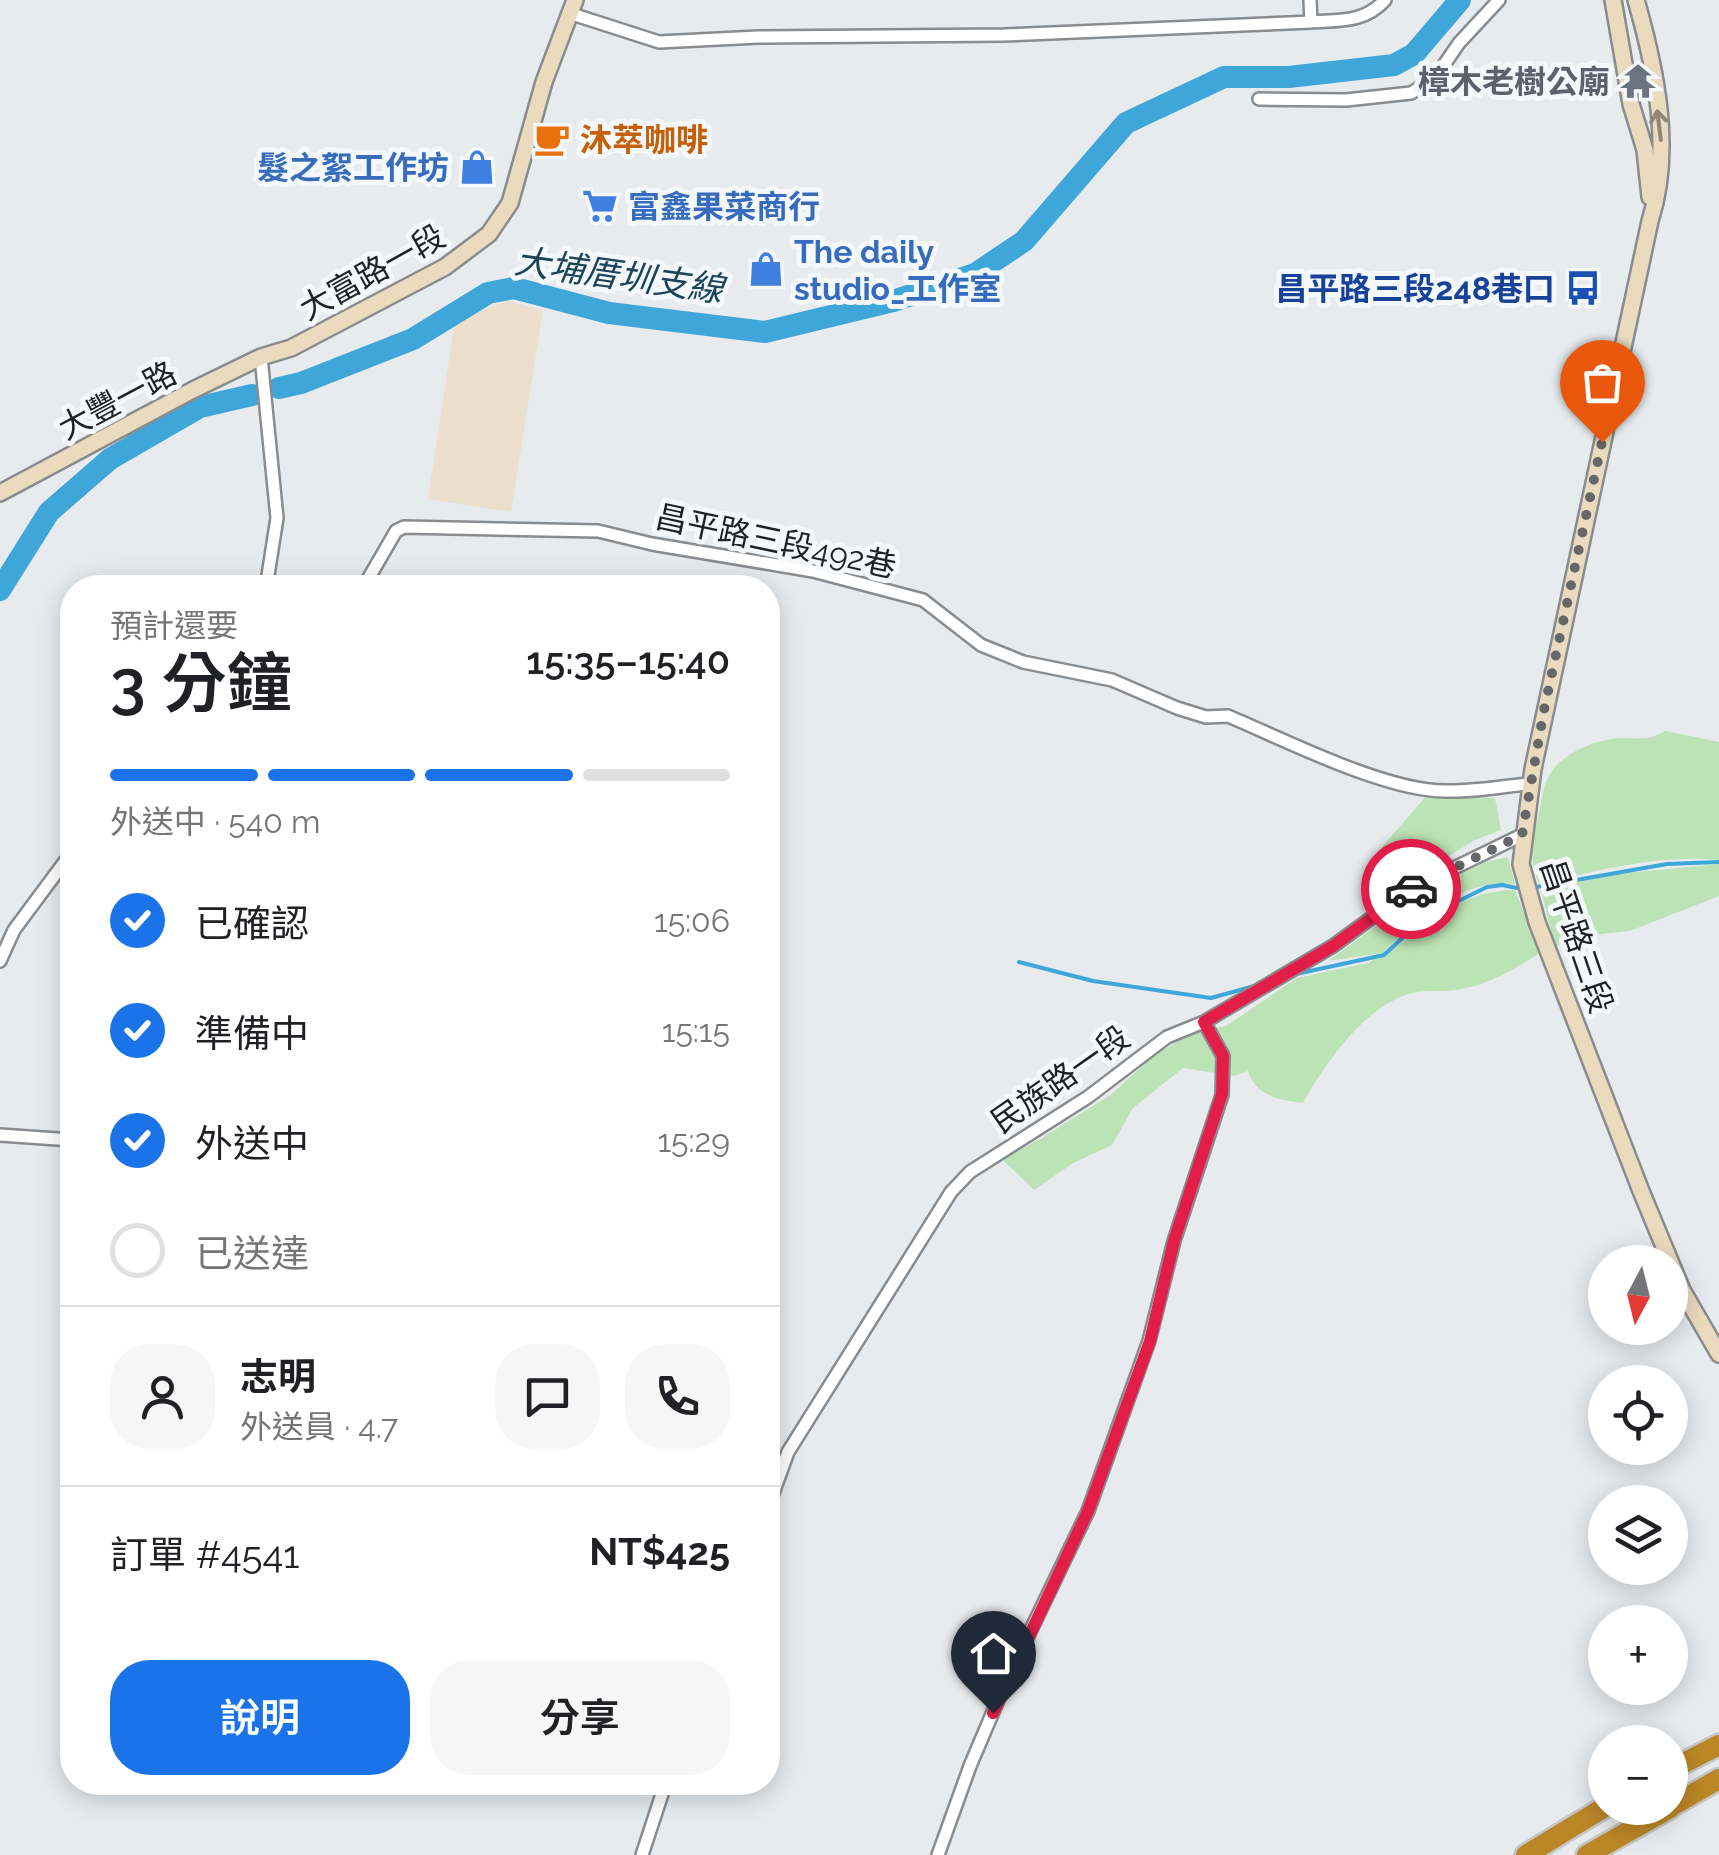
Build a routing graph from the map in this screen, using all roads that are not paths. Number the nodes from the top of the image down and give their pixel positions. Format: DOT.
graph roads {
  1 [pos="1310,0"];
  2 [pos="1384,0"];
  3 [pos="1499,0"];
  4 [pos="1614,0"];
  5 [pos="1636,0"];
  6 [pos="573,7"];
  7 [pos="1311,22"];
  8 [pos="1259,99"];
  9 [pos="1650,221"];
  10 [pos="261,357"];
  11 [pos="0,493"];
  12 [pos="268,575"];
  13 [pos="371,575"];
  14 [pos="1530,784"];
  15 [pos="1522,835"];
  16 [pos="60,868"];
  17 [pos="0,923"];
  18 [pos="14,930"];
  19 [pos="0,961"];
  20 [pos="1204,1022"];
  21 [pos="0,1135"];
  22 [pos="60,1139"];
  23 [pos="1719,1354"];
  24 [pos="780,1472"];
  25 [pos="1719,1745"];
  26 [pos="1688,1761"];
  27 [pos="1719,1779"];
  28 [pos="662,1795"];
  29 [pos="1688,1797"];
  30 [pos="1588,1817"];
  31 [pos="1639,1825"];
  32 [pos="642,1855"];
  33 [pos="938,1855"];
  34 [pos="1526,1855"];
  35 [pos="1587,1855"];
  1 -- 7 [label="street"];
  2 -- 7 [label="street"];
  3 -- 8 [label="street"];
  4 -- 9 [label="street, 昌平路三段"];
  9 -- 5 [label="street, 昌平路三段, one-way"];
  6 -- 7 [label="street"];
  6 -- 10 [label="street, 大富路一段"];
  9 -- 14 [label="street, 昌平路三段"];
  10 -- 11 [label="street, 大豐一路"];
  10 -- 12 [label="street"];
  13 -- 14 [label="street, 昌平路三段492巷"];
  14 -- 15 [label="street, 昌平路三段"];
  15 -- 20 [label="street, 民族路一段"];
  15 -- 23 [label="street, 昌平路三段"];
  16 -- 18 [label="street"];
  17 -- 18 [label="street"];
  18 -- 19 [label="street"];
  20 -- 24 [label="street, 民族路一段"];
  20 -- 33 [label="street"];
  21 -- 22 [label="street"];
  25 -- 26 [label="highway"];
  27 -- 29 [label="highway"];
  28 -- 32 [label="street"];
  30 -- 34 [label="highway"];
  31 -- 35 [label="highway"];
}
